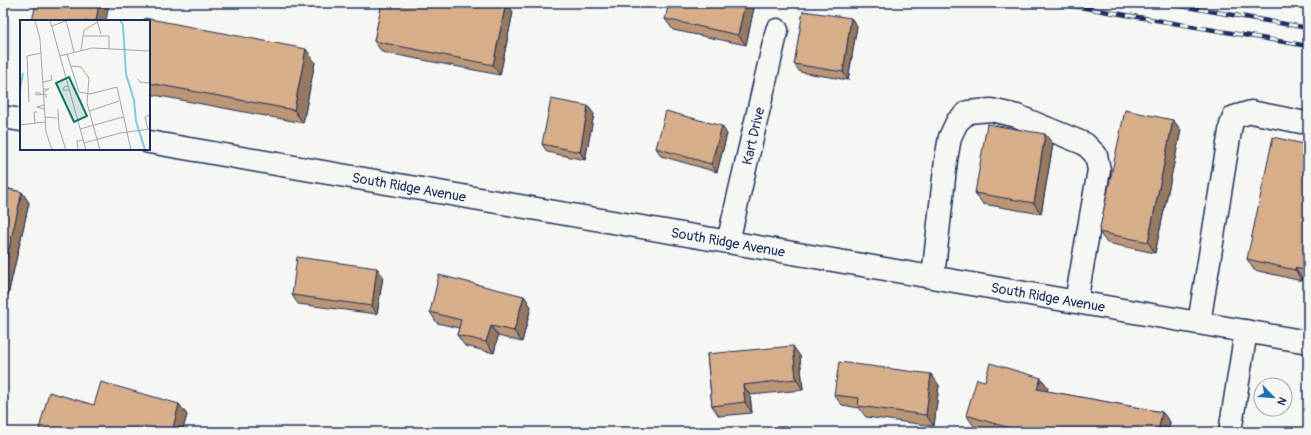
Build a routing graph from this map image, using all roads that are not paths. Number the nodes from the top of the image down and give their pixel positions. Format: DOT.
graph roads {
  1 [pos="777,30"];
  2 [pos="3,117"];
  3 [pos="20,120"];
  4 [pos="1301,122"];
  5 [pos="150,142"];
  6 [pos="728,242"];
  7 [pos="933,277"];
  8 [pos="1076,302"];
  9 [pos="1199,323"];
  10 [pos="1246,331"];
  11 [pos="1308,342"];
  12 [pos="1230,432"];
  1 -- 6 [label="street, Kart Drive"];
  2 -- 3 [label="street"];
  4 -- 9 [label="street"];
  5 -- 6 [label="street, South Ridge Avenue"];
  6 -- 7 [label="street, South Ridge Avenue"];
  7 -- 8 [label="street, South Ridge Avenue"];
  7 -- 8 [label="street"];
  8 -- 9 [label="street, South Ridge Avenue"];
  9 -- 10 [label="street, South Ridge Avenue"];
  10 -- 11 [label="street, South Ridge Avenue"];
  10 -- 12 [label="street"];
}
